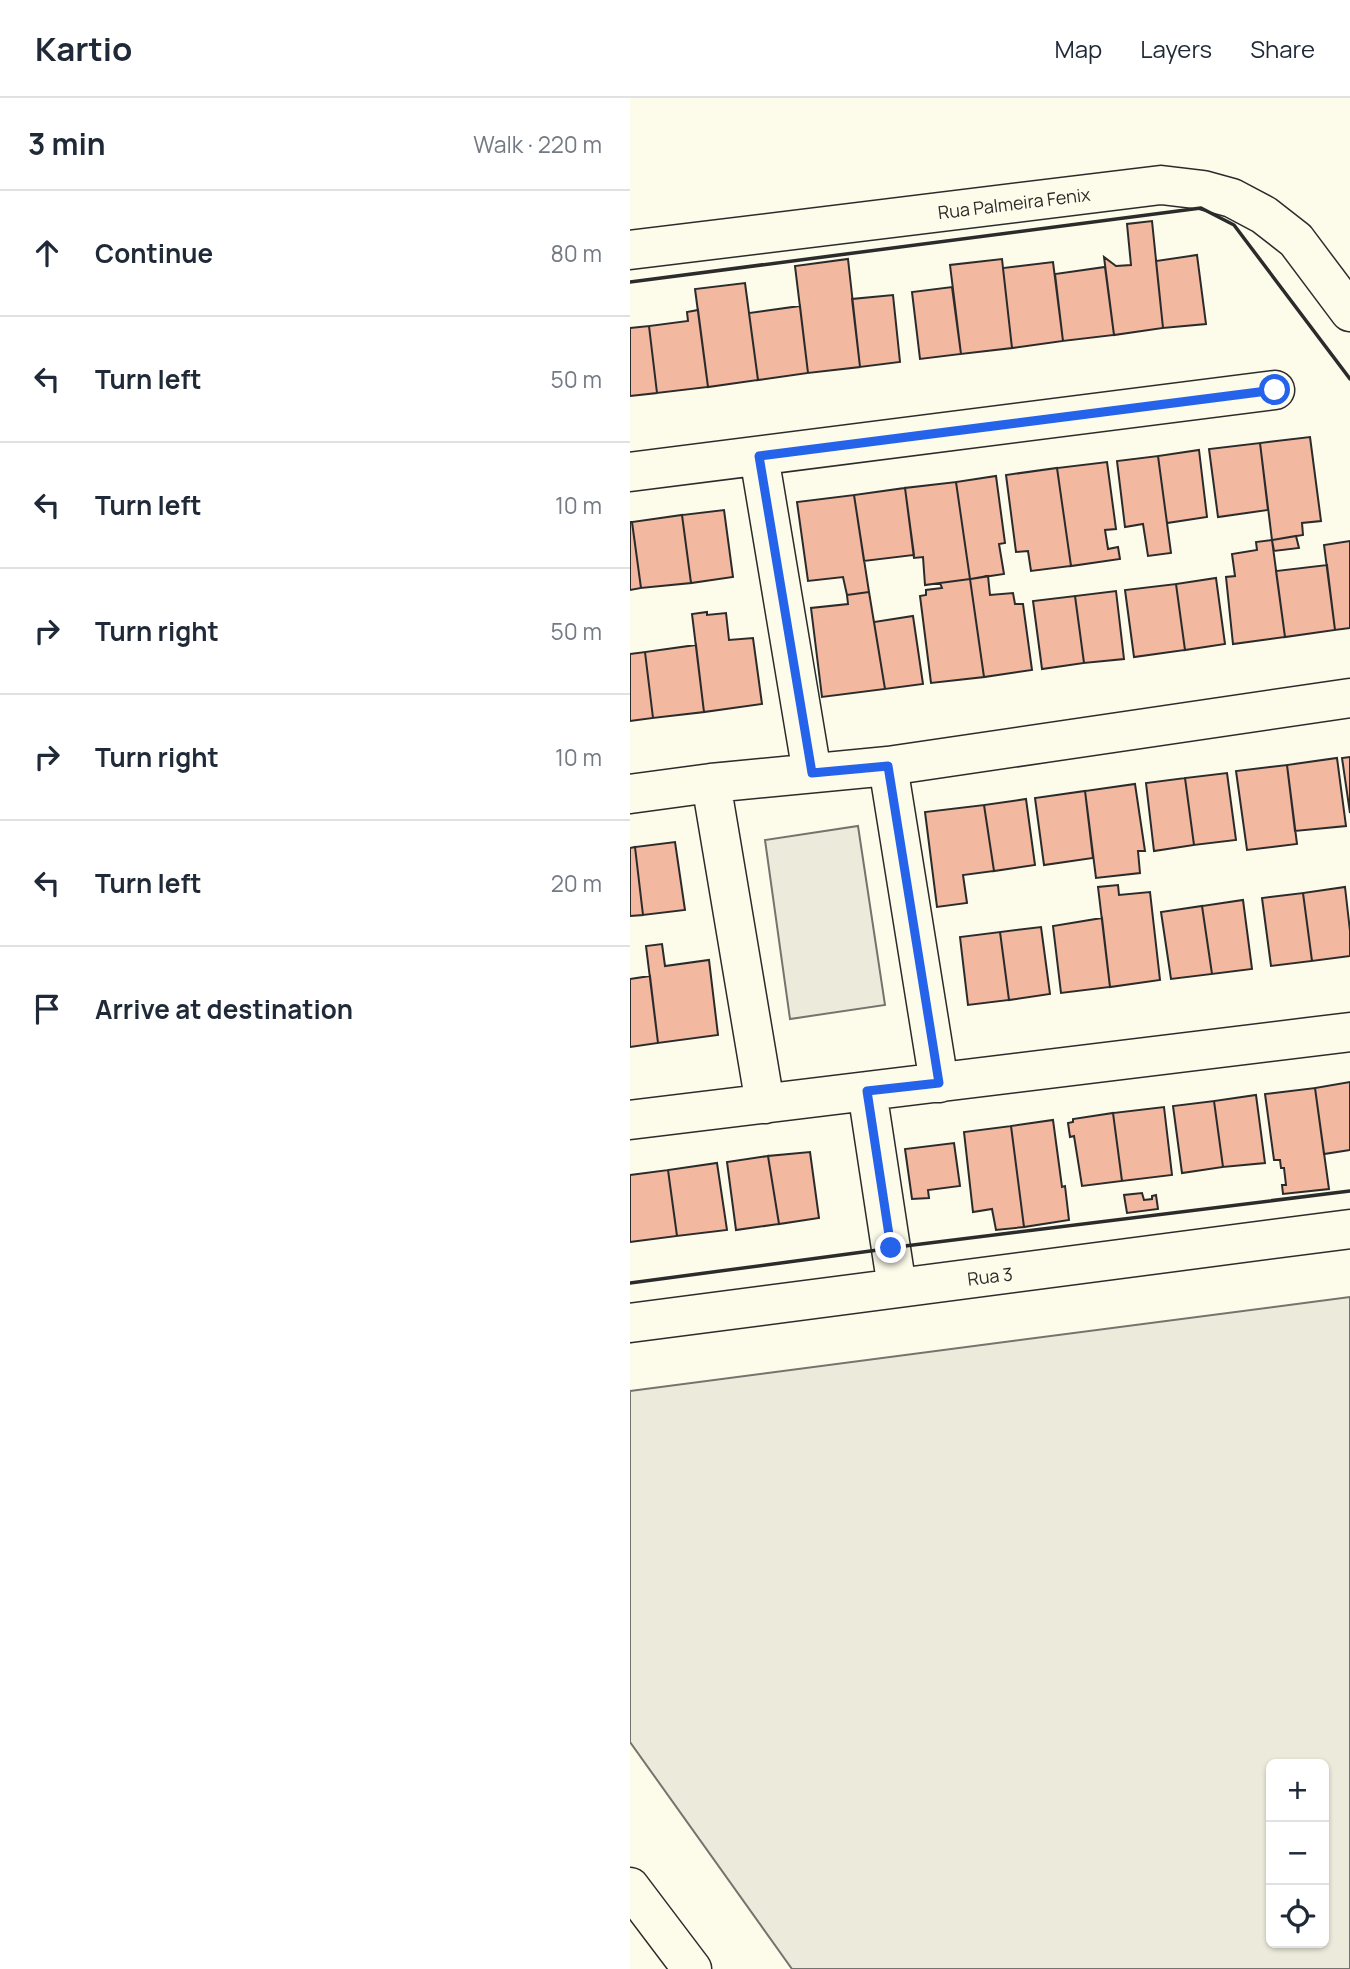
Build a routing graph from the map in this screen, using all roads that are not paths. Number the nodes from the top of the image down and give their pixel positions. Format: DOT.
graph roads {
  1 [pos="630,250"];
  2 [pos="1350,312"];
  3 [pos="1275,390"];
  4 [pos="759,456"];
  5 [pos="630,472"];
  6 [pos="1350,698"];
  7 [pos="888,766"];
  8 [pos="812,773"];
  9 [pos="711,783"];
  10 [pos="630,794"];
  11 [pos="1350,1032"];
  12 [pos="939,1083"];
  13 [pos="867,1091"];
  14 [pos="765,1104"];
  15 [pos="630,1121"];
  16 [pos="1350,1229"];
  17 [pos="897,1288"];
  18 [pos="630,1323"];
  19 [pos="630,1888"];
  20 [pos="692,1969"];
  1 -- 2 [label="street, Rua Palmeira Fenix"];
  3 -- 4 [label="street"];
  4 -- 5 [label="street"];
  4 -- 8 [label="street"];
  6 -- 7 [label="street"];
  7 -- 8 [label="street"];
  7 -- 12 [label="street"];
  8 -- 9 [label="street"];
  9 -- 10 [label="street"];
  9 -- 14 [label="street"];
  11 -- 12 [label="street"];
  12 -- 13 [label="street"];
  13 -- 14 [label="street"];
  13 -- 17 [label="street"];
  14 -- 15 [label="street"];
  16 -- 17 [label="street, Rua 3"];
  17 -- 18 [label="street, Rua 3"];
  19 -- 20 [label="street"];
}
